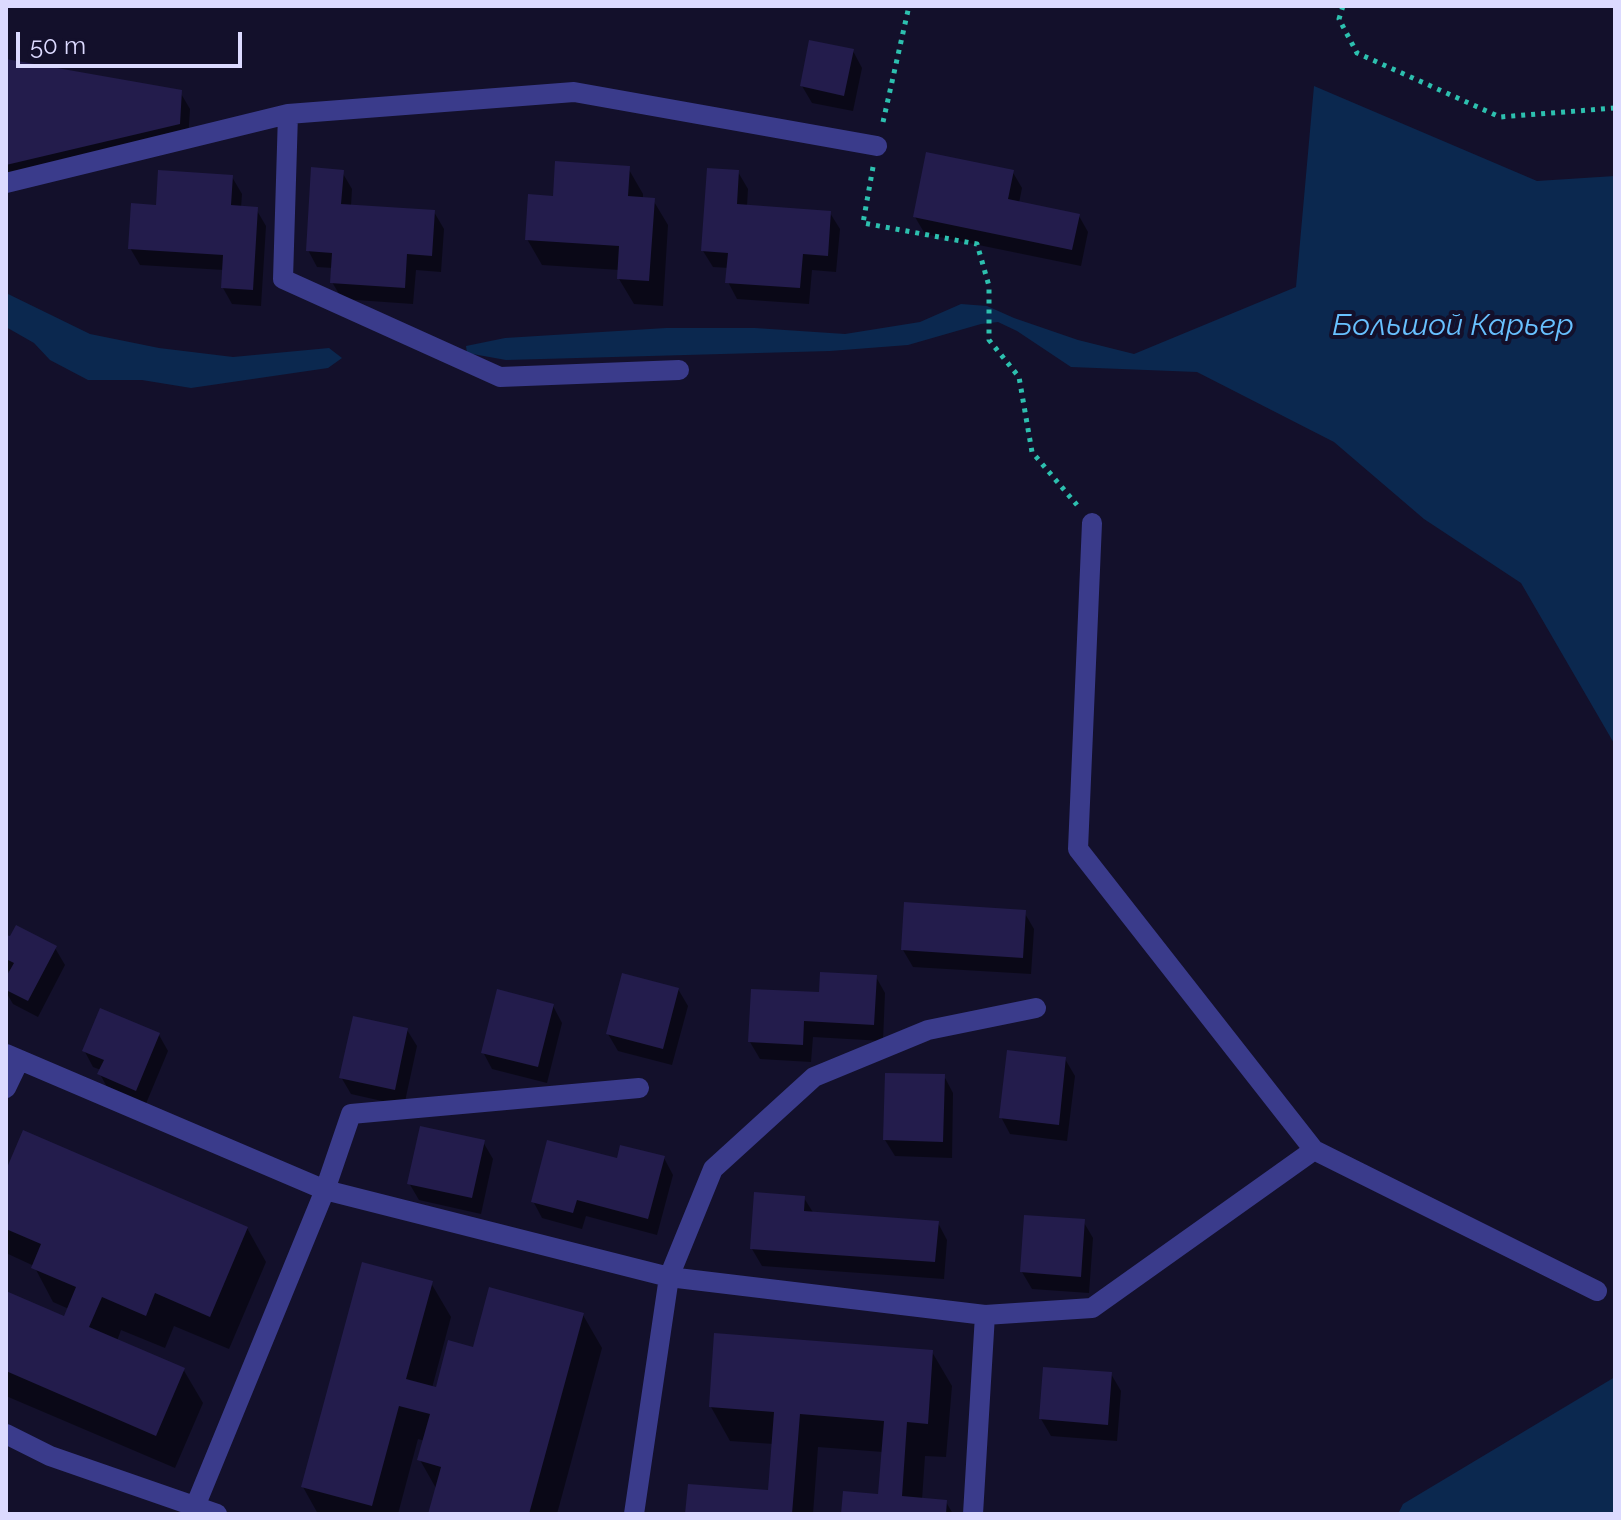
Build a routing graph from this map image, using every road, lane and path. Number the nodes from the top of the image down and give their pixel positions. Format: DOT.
graph roads {
  1 [pos="909,6"];
  2 [pos="1343,6"];
  3 [pos="1615,108"];
  4 [pos="288,114"];
  5 [pos="877,146"];
  6 [pos="6,183"];
  7 [pos="679,370"];
  8 [pos="1092,523"];
  9 [pos="1036,1008"];
  10 [pos="12,1058"];
  11 [pos="6,1088"];
  12 [pos="639,1088"];
  13 [pos="1314,1150"];
  14 [pos="325,1190"];
  15 [pos="669,1277"];
  16 [pos="1597,1291"];
  17 [pos="985,1315"];
  18 [pos="6,1434"];
  19 [pos="194,1510"];
  20 [pos="217,1514"];
  21 [pos="634,1514"];
  22 [pos="973,1514"];
  1 -- 5 [label="path"];
  2 -- 3 [label="path"];
  4 -- 5 [label="street"];
  4 -- 6 [label="street"];
  4 -- 7 [label="street"];
  5 -- 8 [label="path"];
  8 -- 13 [label="street"];
  9 -- 15 [label="street"];
  10 -- 11 [label="street"];
  10 -- 14 [label="street"];
  12 -- 14 [label="street"];
  13 -- 16 [label="street"];
  13 -- 17 [label="street"];
  14 -- 15 [label="street"];
  14 -- 19 [label="street"];
  15 -- 17 [label="street"];
  15 -- 21 [label="street"];
  17 -- 22 [label="street"];
  18 -- 19 [label="street"];
  19 -- 20 [label="street"];
}
